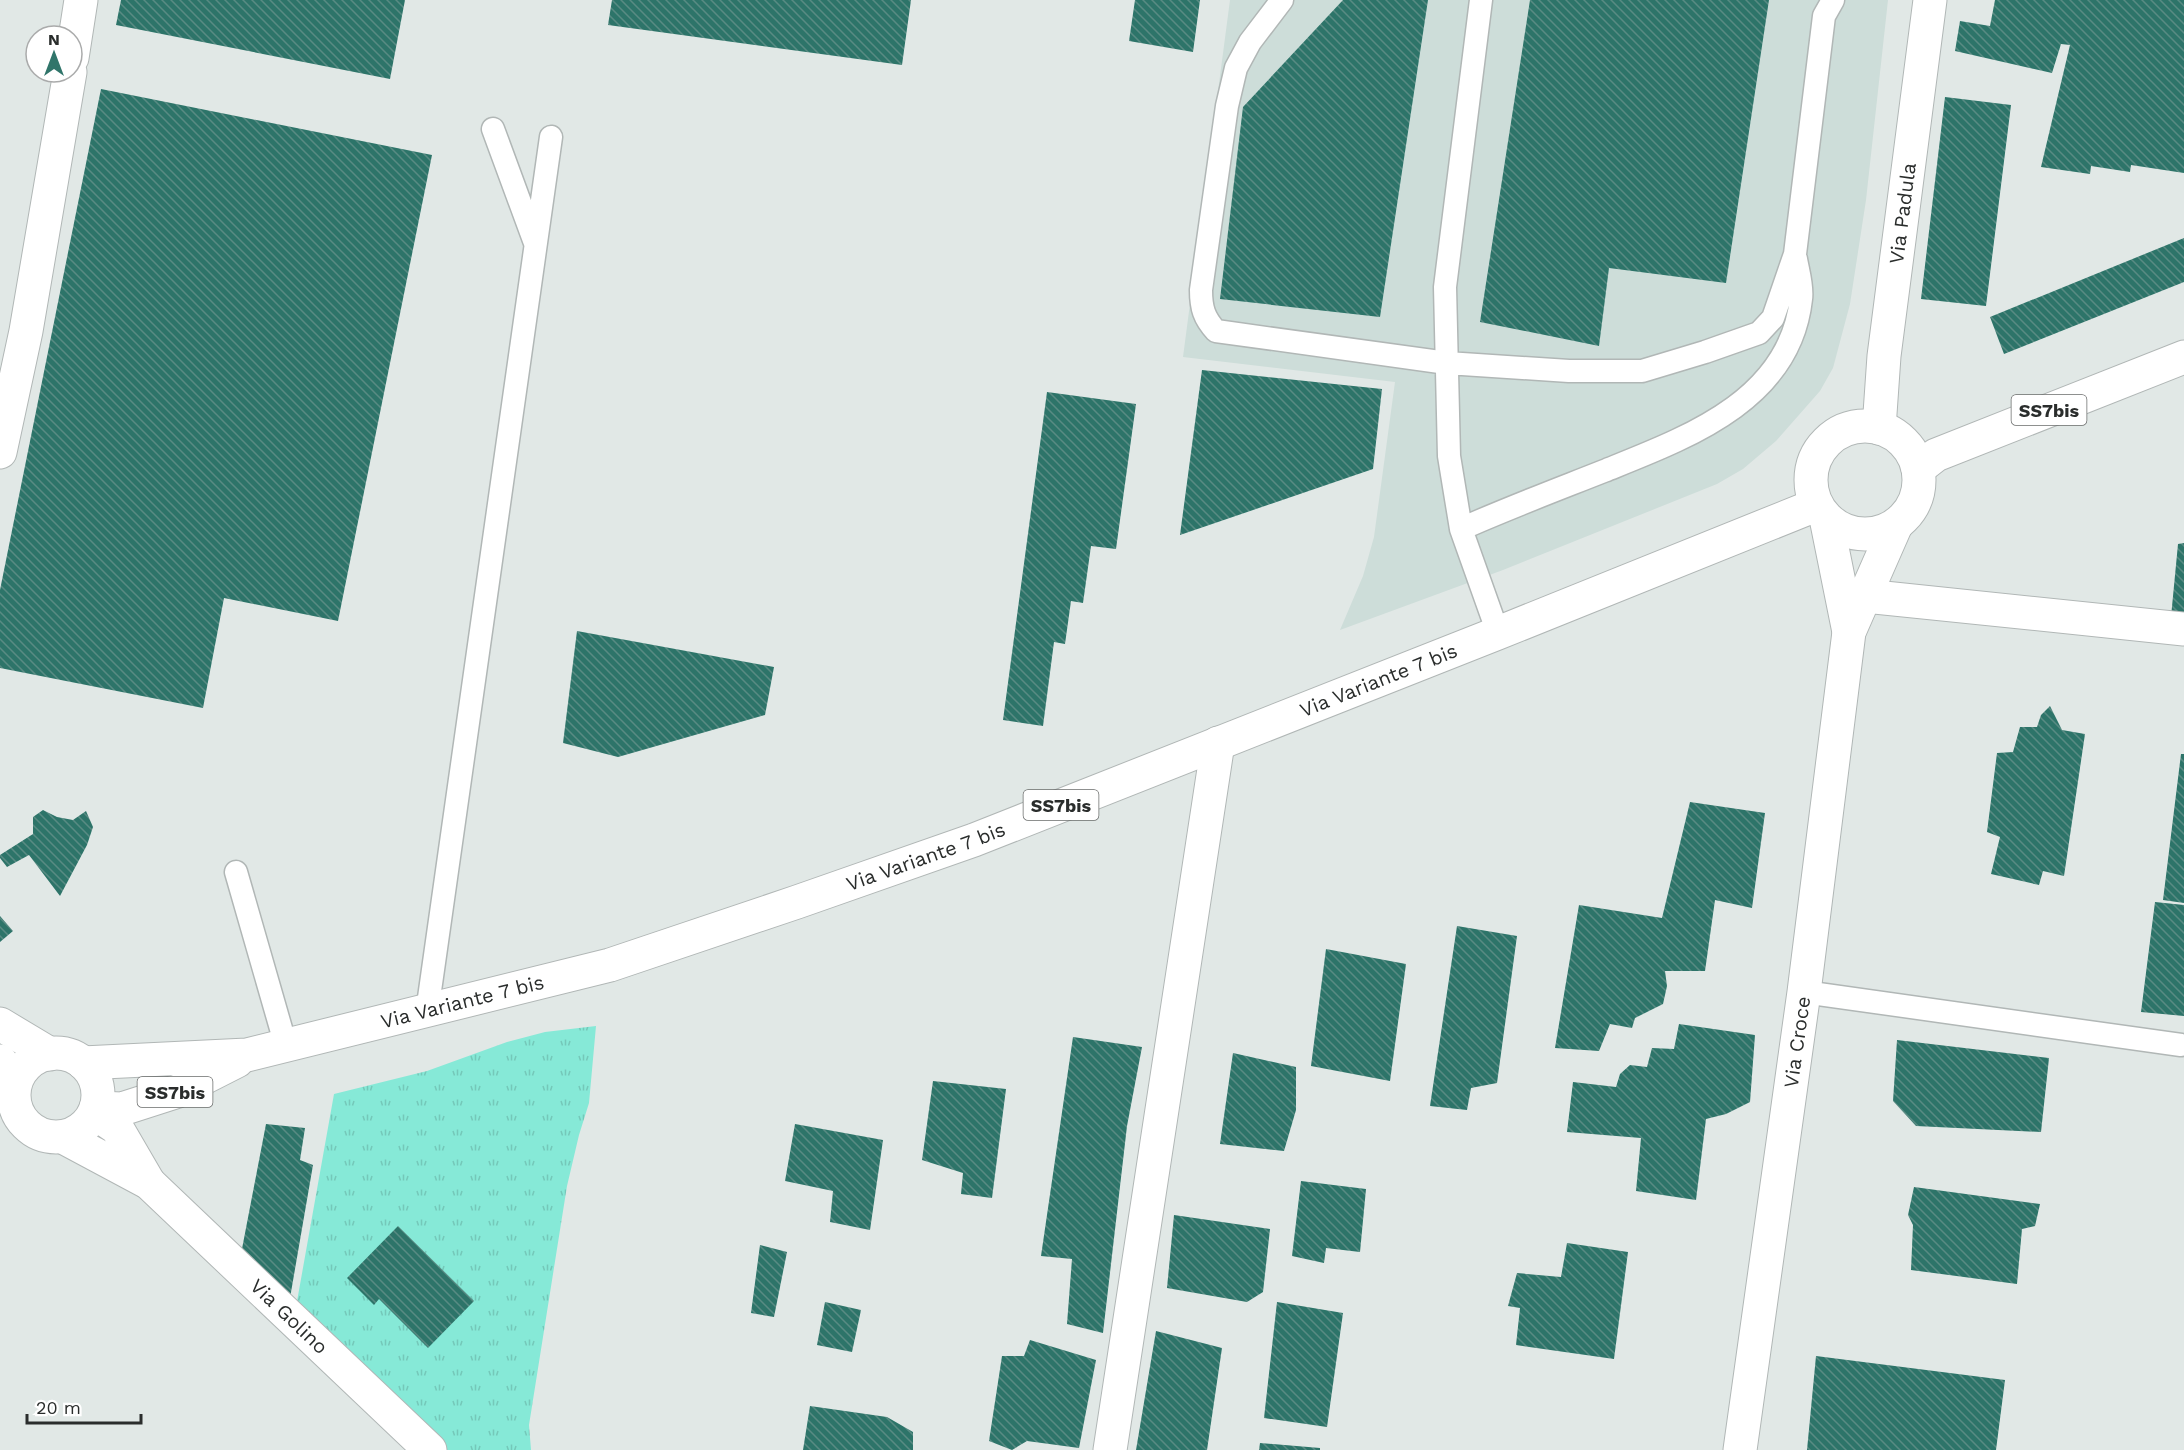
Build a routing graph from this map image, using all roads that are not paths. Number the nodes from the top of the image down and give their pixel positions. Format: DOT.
graph roads {
  1 [pos="81,0"];
  2 [pos="1282,0"];
  3 [pos="1480,0"];
  4 [pos="1833,0"];
  5 [pos="1930,0"];
  6 [pos="77,24"];
  7 [pos="68,84"];
  8 [pos="493,129"];
  9 [pos="551,137"];
  10 [pos="536,246"];
  11 [pos="1795,254"];
  12 [pos="2184,357"];
  13 [pos="1447,363"];
  14 [pos="1879,429"];
  15 [pos="0,452"];
  16 [pos="1918,469"];
  17 [pos="1821,511"];
  18 [pos="1896,525"];
  19 [pos="1461,529"];
  20 [pos="1865,596"];
  21 [pos="2184,630"];
  22 [pos="1849,632"];
  23 [pos="1498,633"];
  24 [pos="1218,743"];
  25 [pos="236,872"];
  26 [pos="1804,992"];
  27 [pos="427,1012"];
  28 [pos="0,1024"];
  29 [pos="2181,1045"];
  30 [pos="286,1046"];
  31 [pos="50,1054"];
  32 [pos="248,1055"];
  33 [pos="83,1063"];
  34 [pos="7,1079"];
  35 [pos="95,1110"];
  36 [pos="12,1126"];
  37 [pos="63,1137"];
  38 [pos="148,1183"];
  39 [pos="430,1450"];
  40 [pos="1110,1450"];
  41 [pos="1740,1450"];
  1 -- 6 [label="main road"];
  2 -- 13 [label="lane"];
  3 -- 13 [label="lane"];
  4 -- 11 [label="lane"];
  5 -- 14 [label="main road, Via Padula"];
  7 -- 15 [label="main road"];
  8 -- 10 [label="lane"];
  9 -- 10 [label="lane"];
  10 -- 27 [label="lane"];
  11 -- 13 [label="lane"];
  11 -- 19 [label="lane"];
  12 -- 16 [label="main road, SS7bis"];
  13 -- 19 [label="lane"];
  14 -- 16 [label="main road"];
  14 -- 17 [label="main road"];
  16 -- 18 [label="main road"];
  17 -- 18 [label="main road"];
  17 -- 22 [label="main road, Via Croce"];
  17 -- 23 [label="main road, Via Variante 7 bis / SS7bis"];
  18 -- 20 [label="main road, Via Croce"];
  19 -- 23 [label="lane"];
  20 -- 21 [label="main road"];
  20 -- 22 [label="main road, Via Croce"];
  22 -- 26 [label="main road, Via Croce"];
  23 -- 24 [label="main road, Via Variante 7 bis / SS7bis"];
  24 -- 27 [label="main road, Via Variante 7 bis / SS7bis"];
  24 -- 40 [label="main road"];
  25 -- 30 [label="lane"];
  26 -- 29 [label="lane"];
  26 -- 41 [label="main road, Via Croce"];
  27 -- 30 [label="main road, Via Variante 7 bis / SS7bis"];
  28 -- 31 [label="main road, Via Variante 7 bis"];
  30 -- 32 [label="main road, Via Variante 7 bis / SS7bis"];
  31 -- 33 [label="main road, Via Variante 7 bis / SS7bis"];
  31 -- 34 [label="main road"];
  32 -- 33 [label="main road, Via Variante 7 bis / SS7bis"];
  32 -- 35 [label="main road, Via Variante 7 bis / SS7bis"];
  33 -- 35 [label="main road"];
  34 -- 36 [label="main road"];
  35 -- 37 [label="main road"];
  35 -- 38 [label="main road, Via Golino"];
  36 -- 37 [label="main road"];
  37 -- 38 [label="main road, Via Golino"];
  38 -- 39 [label="main road, Via Golino"];
}
